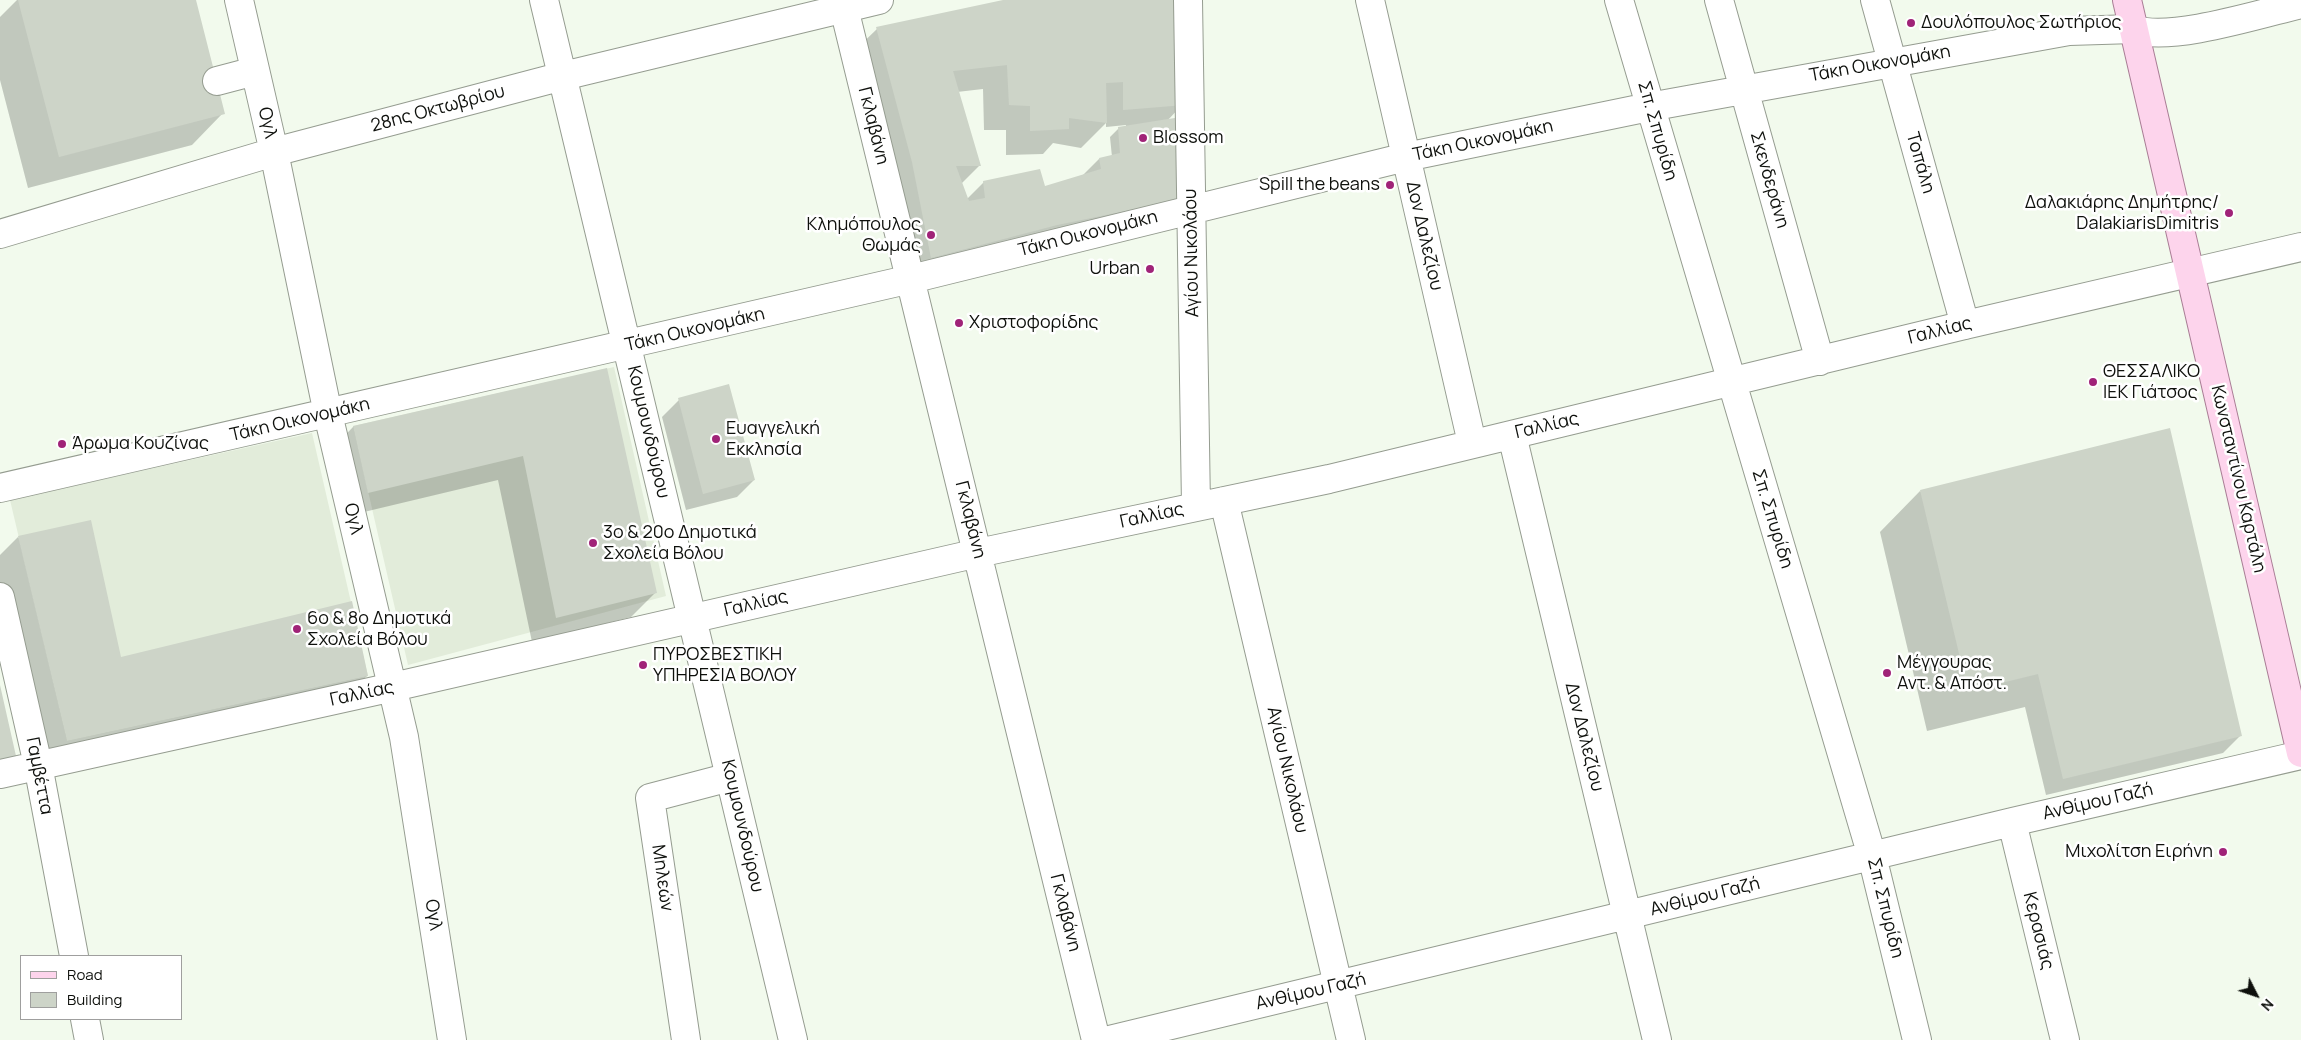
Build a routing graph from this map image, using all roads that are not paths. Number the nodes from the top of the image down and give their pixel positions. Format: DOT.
graph roads {
  1 [pos="239,0"];
  2 [pos="544,0"];
  3 [pos="879,0"];
  4 [pos="1188,0"];
  5 [pos="1370,0"];
  6 [pos="1619,0"];
  7 [pos="1719,0"];
  8 [pos="1875,0"];
  9 [pos="2127,0"];
  10 [pos="843,4"];
  11 [pos="2301,4"];
  12 [pos="2134,29"];
  13 [pos="1892,62"];
  14 [pos="255,71"];
  15 [pos="563,76"];
  16 [pos="216,81"];
  17 [pos="1744,90"];
  18 [pos="1649,107"];
  19 [pos="274,152"];
  20 [pos="1406,157"];
  21 [pos="1192,208"];
  22 [pos="0,234"];
  23 [pos="2301,247"];
  24 [pos="2190,272"];
  25 [pos="911,279"];
  26 [pos="1965,325"];
  27 [pos="627,346"];
  28 [pos="1820,361"];
  29 [pos="1732,383"];
  30 [pos="328,414"];
  31 [pos="1512,435"];
  32 [pos="1472,443"];
  33 [pos="0,488"];
  34 [pos="1224,501"];
  35 [pos="1196,506"];
  36 [pos="978,553"];
  37 [pos="0,597"];
  38 [pos="692,619"];
  39 [pos="393,688"];
  40 [pos="2301,754"];
  41 [pos="38,765"];
  42 [pos="0,774"];
  43 [pos="730,777"];
  44 [pos="2012,822"];
  45 [pos="1872,856"];
  46 [pos="1627,916"];
  47 [pos="74,955"];
  48 [pos="1338,986"];
  49 [pos="86,1020"];
  50 [pos="90,1040"];
  51 [pos="452,1040"];
  52 [pos="686,1040"];
  53 [pos="793,1040"];
  54 [pos="1096,1040"];
  55 [pos="1108,1040"];
  56 [pos="1351,1040"];
  57 [pos="1657,1040"];
  58 [pos="1917,1040"];
  59 [pos="2065,1040"];
  1 -- 14 [label="street, Ογλ"];
  2 -- 15 [label="street, Κουμουνδούρου"];
  3 -- 10 [label="street, 28ης Οκτωβρίου"];
  4 -- 21 [label="street, Αγίου Νικολάου"];
  5 -- 20 [label="street, Δον Δαλεζίου"];
  6 -- 18 [label="street, Σπ. Σπυρίδη"];
  7 -- 17 [label="street, Σκενδεράνη"];
  8 -- 13 [label="street, Τοπάλη"];
  9 -- 12 [label="main road, Κωνσταντίνου Καρτάλη"];
  10 -- 15 [label="street, 28ης Οκτωβρίου"];
  10 -- 25 [label="street, Γκλαβάνη"];
  11 -- 12 [label="street, Τάκη Οικονομάκη"];
  12 -- 13 [label="street, Τάκη Οικονομάκη"];
  12 -- 24 [label="main road, Κωνσταντίνου Καρτάλη"];
  13 -- 17 [label="street, Τάκη Οικονομάκη"];
  13 -- 26 [label="street, Τοπάλη"];
  14 -- 16 [label="street"];
  14 -- 19 [label="street, Ογλ"];
  15 -- 19 [label="street, 28ης Οκτωβρίου"];
  15 -- 27 [label="street, Κουμουνδούρου"];
  17 -- 18 [label="street, Τάκη Οικονομάκη"];
  17 -- 28 [label="street, Σκενδεράνη"];
  18 -- 20 [label="street, Τάκη Οικονομάκη"];
  18 -- 29 [label="street, Σπ. Σπυρίδη"];
  19 -- 22 [label="street, 28ης Οκτωβρίου"];
  19 -- 30 [label="street, Ογλ"];
  20 -- 21 [label="street, Τάκη Οικονομάκη"];
  20 -- 32 [label="street, Δον Δαλεζίου"];
  21 -- 25 [label="street, Τάκη Οικονομάκη"];
  21 -- 35 [label="street, Αγίου Νικολάου"];
  23 -- 24 [label="street, Γαλλίας"];
  24 -- 26 [label="street, Γαλλίας"];
  24 -- 40 [label="main road, Κωνσταντίνου Καρτάλη"];
  25 -- 27 [label="street, Τάκη Οικονομάκη"];
  25 -- 36 [label="street, Γκλαβάνη"];
  26 -- 28 [label="street, Γαλλίας"];
  27 -- 30 [label="street, Τάκη Οικονομάκη"];
  27 -- 38 [label="street, Κουμουνδούρου"];
  28 -- 29 [label="street, Γαλλίας"];
  29 -- 31 [label="street, Γαλλίας"];
  29 -- 45 [label="street, Σπ. Σπυρίδη"];
  30 -- 33 [label="street, Τάκη Οικονομάκη"];
  30 -- 39 [label="street, Ογλ"];
  31 -- 32 [label="street, Γαλλίας"];
  31 -- 46 [label="street, Δον Δαλεζίου"];
  32 -- 34 [label="street, Γαλλίας"];
  34 -- 35 [label="street, Γαλλίας"];
  34 -- 48 [label="street, Αγίου Νικολάου"];
  35 -- 36 [label="street, Γαλλίας"];
  36 -- 38 [label="street, Γαλλίας"];
  36 -- 54 [label="street, Γκλαβάνη"];
  37 -- 41 [label="street, Γαμβέττα"];
  38 -- 39 [label="street, Γαλλίας"];
  38 -- 43 [label="street, Κουμουνδούρου"];
  39 -- 41 [label="street, Γαλλίας"];
  39 -- 51 [label="street, Ογλ"];
  40 -- 44 [label="street, Ανθίμου Γαζή"];
  41 -- 42 [label="street, Γαλλίας"];
  41 -- 47 [label="street, Γαμβέττα"];
  43 -- 52 [label="street, Μηλεών"];
  43 -- 53 [label="street, Κουμουνδούρου"];
  44 -- 45 [label="street, Ανθίμου Γαζή"];
  44 -- 59 [label="street, Κερασιάς"];
  45 -- 46 [label="street, Ανθίμου Γαζή"];
  45 -- 58 [label="street, Σπ. Σπυρίδη"];
  46 -- 48 [label="street, Ανθίμου Γαζή"];
  46 -- 57 [label="street, Δον Δαλεζίου"];
  48 -- 55 [label="street, Ανθίμου Γαζή"];
  48 -- 56 [label="street, Αγίου Νικολάου"];
  49 -- 50 [label="street"];
}
